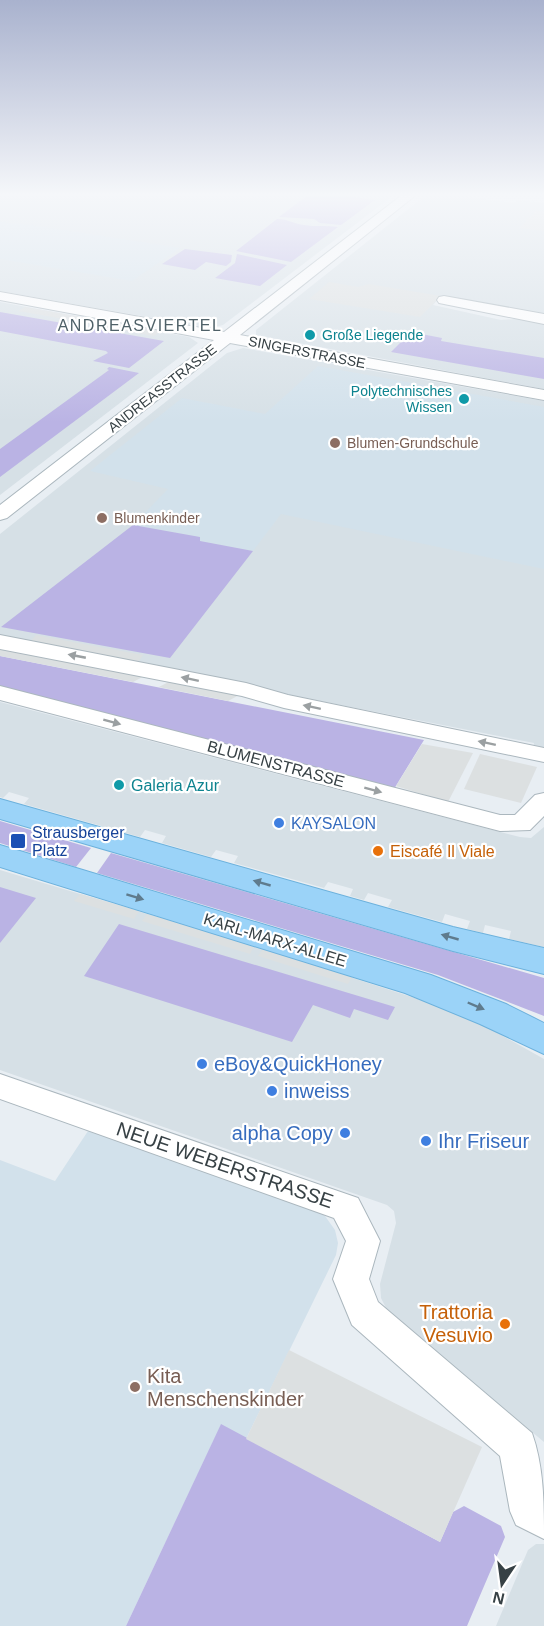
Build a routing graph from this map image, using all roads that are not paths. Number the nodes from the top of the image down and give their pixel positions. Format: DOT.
graph roads {
  1 [pos="312,271"];
  2 [pos="0,297"];
  3 [pos="444,300"];
  4 [pos="544,319"];
  5 [pos="227,337"];
  6 [pos="544,395"];
  7 [pos="0,514"];
  8 [pos="0,642"];
  9 [pos="0,693"];
  10 [pos="544,755"];
  11 [pos="544,801"];
  12 [pos="0,809"];
  13 [pos="0,856"];
  14 [pos="544,961"];
  15 [pos="544,1040"];
  16 [pos="0,1086"];
  17 [pos="544,1519"];
  1 -- 5 [label="street, ANDREASSTRASSE"];
  2 -- 5 [label="street, SINGERSTRASSE"];
  3 -- 4 [label="street"];
  5 -- 6 [label="street, SINGERSTRASSE"];
  5 -- 7 [label="street, ANDREASSTRASSE"];
  10 -- 8 [label="street, one-way"];
  9 -- 11 [label="street, BLUMENSTRASSE, one-way"];
  14 -- 12 [label="main road, one-way"];
  13 -- 15 [label="main road, KARL-MARX-ALLEE, one-way"];
  16 -- 17 [label="street, NEUE WEBERSTRASSE"];
}
